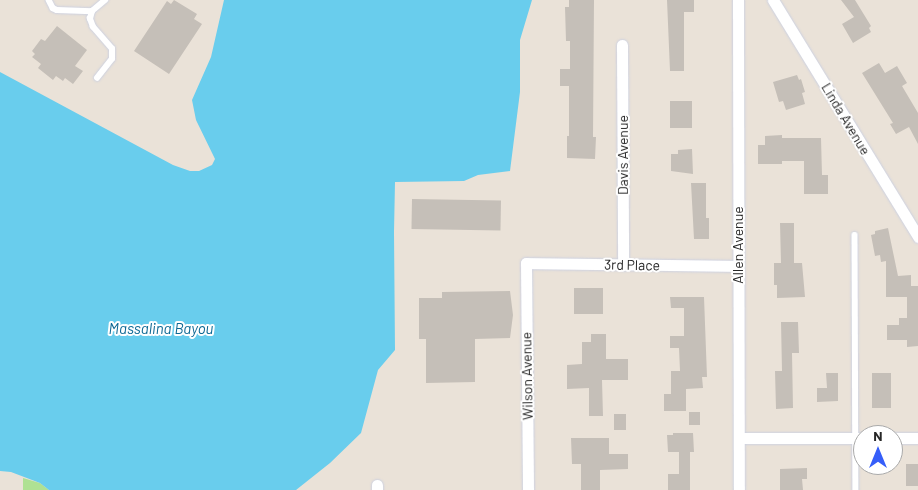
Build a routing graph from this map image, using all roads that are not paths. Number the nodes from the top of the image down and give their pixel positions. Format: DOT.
graph roads {
  1 [pos="48,0"];
  2 [pos="105,0"];
  3 [pos="738,0"];
  4 [pos="773,0"];
  5 [pos="92,11"];
  6 [pos="622,45"];
  7 [pos="98,78"];
  8 [pos="855,235"];
  9 [pos="918,237"];
  10 [pos="526,263"];
  11 [pos="623,264"];
  12 [pos="738,266"];
  13 [pos="859,425"];
  14 [pos="739,438"];
  15 [pos="853,438"];
  16 [pos="903,438"];
  17 [pos="918,438"];
  18 [pos="857,475"];
  19 [pos="528,490"];
  20 [pos="739,490"];
  21 [pos="856,490"];
  1 -- 5 [label="lane"];
  2 -- 5 [label="lane"];
  3 -- 12 [label="street, Allen Avenue"];
  4 -- 9 [label="street, Linda Avenue"];
  5 -- 7 [label="lane"];
  6 -- 11 [label="street, Davis Avenue"];
  8 -- 13 [label="lane"];
  10 -- 11 [label="street, 3rd Place"];
  10 -- 19 [label="street, Wilson Avenue"];
  11 -- 12 [label="street, 3rd Place"];
  12 -- 14 [label="street, Allen Avenue"];
  14 -- 15 [label="street"];
  14 -- 20 [label="street, Allen Avenue"];
  16 -- 17 [label="street"];
  18 -- 21 [label="lane"];
}
